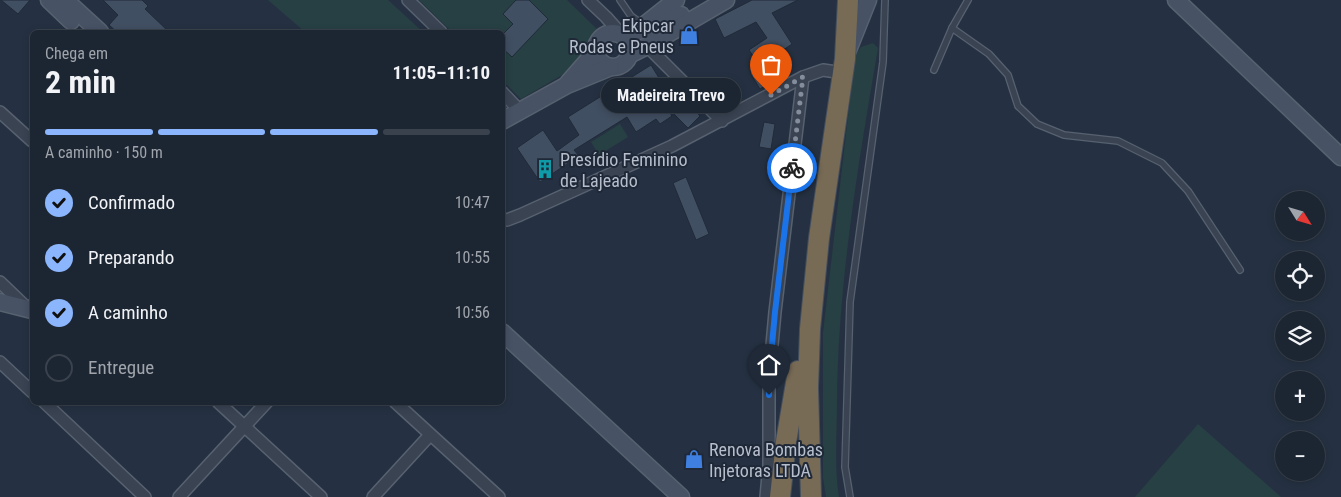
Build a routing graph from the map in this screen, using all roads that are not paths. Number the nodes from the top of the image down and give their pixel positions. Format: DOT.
graph roads {
  1 [pos="49,0"];
  2 [pos="65,0"];
  3 [pos="408,0"];
  4 [pos="588,0"];
  5 [pos="620,0"];
  6 [pos="676,0"];
  7 [pos="706,0"];
  8 [pos="726,0"];
  9 [pos="848,0"];
  10 [pos="868,0"];
  11 [pos="885,0"];
  12 [pos="968,0"];
  13 [pos="1176,0"];
  14 [pos="632,25"];
  15 [pos="952,28"];
  16 [pos="82,30"];
  17 [pos="98,30"];
  18 [pos="440,30"];
  19 [pos="647,46"];
  20 [pos="596,51"];
  21 [pos="630,54"];
  22 [pos="844,66"];
  23 [pos="611,68"];
  24 [pos="934,70"];
  25 [pos="803,77"];
  26 [pos="567,85"];
  27 [pos="505,95"];
  28 [pos="0,112"];
  29 [pos="521,112"];
  30 [pos="505,120"];
  31 [pos="722,121"];
  32 [pos="30,139"];
  33 [pos="1341,157"];
  34 [pos="505,220"];
  35 [pos="1240,270"];
  36 [pos="0,282"];
  37 [pos="0,302"];
  38 [pos="30,312"];
  39 [pos="0,313"];
  40 [pos="30,313"];
  41 [pos="30,313"];
  42 [pos="810,329"];
  43 [pos="505,335"];
  44 [pos="0,362"];
  45 [pos="30,390"];
  46 [pos="47,405"];
  47 [pos="221,405"];
  48 [pos="264,405"];
  49 [pos="398,405"];
  50 [pos="244,427"];
  51 [pos="430,435"];
  52 [pos="145,497"];
  53 [pos="179,497"];
  54 [pos="321,497"];
  55 [pos="373,497"];
  56 [pos="499,497"];
  57 [pos="680,497"];
  58 [pos="766,497"];
  59 [pos="780,497"];
  60 [pos="811,497"];
  61 [pos="850,497"];
  1 -- 16 [label="main road"];
  2 -- 17 [label="main road"];
  3 -- 18 [label="street"];
  4 -- 14 [label="street"];
  5 -- 14 [label="lane"];
  6 -- 14 [label="main road"];
  7 -- 14 [label="main road"];
  8 -- 19 [label="main road"];
  9 -- 22 [label="highway"];
  10 -- 22 [label="main road"];
  11 -- 61 [label="lane"];
  12 -- 15 [label="lane"];
  13 -- 33 [label="main road"];
  14 -- 20 [label="main road"];
  14 -- 21 [label="main road"];
  15 -- 24 [label="lane"];
  15 -- 35 [label="lane"];
  19 -- 21 [label="main road"];
  19 -- 31 [label="street"];
  20 -- 23 [label="main road"];
  20 -- 26 [label="main road"];
  21 -- 23 [label="main road"];
  22 -- 25 [label="street"];
  22 -- 42 [label="highway"];
  23 -- 26 [label="main road"];
  25 -- 31 [label="street"];
  25 -- 58 [label="street"];
  26 -- 29 [label="main road"];
  27 -- 29 [label="street"];
  28 -- 32 [label="street"];
  29 -- 30 [label="main road"];
  31 -- 34 [label="street"];
  36 -- 38 [label="street"];
  37 -- 40 [label="main road"];
  39 -- 41 [label="main road"];
  42 -- 59 [label="highway"];
  42 -- 60 [label="highway"];
  43 -- 57 [label="main road"];
  44 -- 45 [label="street"];
  46 -- 52 [label="street"];
  47 -- 50 [label="street"];
  48 -- 50 [label="street"];
  49 -- 51 [label="street"];
  50 -- 53 [label="street"];
  50 -- 54 [label="street"];
  51 -- 55 [label="street"];
  51 -- 56 [label="street"];
}
